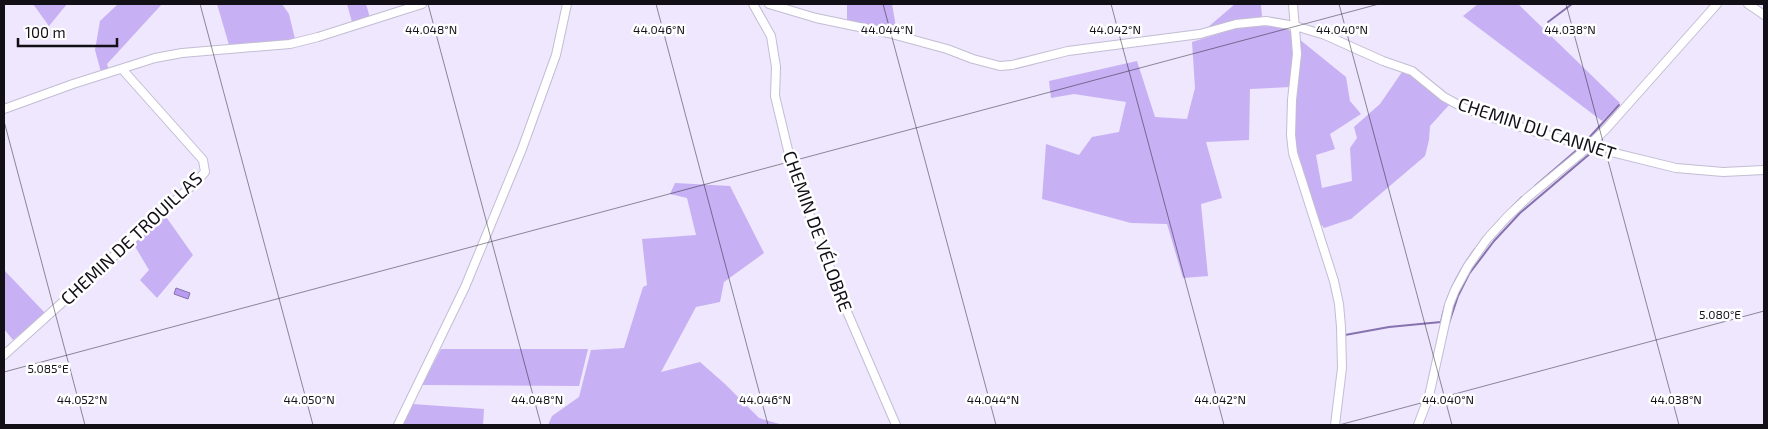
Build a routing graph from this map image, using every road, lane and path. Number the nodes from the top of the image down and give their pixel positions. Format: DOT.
graph roads {
  1 [pos="422,4"];
  2 [pos="567,4"];
  3 [pos="753,4"];
  4 [pos="769,4"];
  5 [pos="1293,4"];
  6 [pos="1718,4"];
  7 [pos="1748,4"];
  8 [pos="1764,15"];
  9 [pos="1295,26"];
  10 [pos="122,69"];
  11 [pos="4,109"];
  12 [pos="1590,146"];
  13 [pos="1764,170"];
  14 [pos="4,355"];
  15 [pos="398,425"];
  16 [pos="896,425"];
  17 [pos="1335,425"];
  18 [pos="1418,425"];
  1 -- 10 [label="street"];
  2 -- 15 [label="street"];
  3 -- 16 [label="street, CHEMIN DE VÉLOBRE"];
  4 -- 9 [label="street, CHEMIN DU CANNET"];
  5 -- 9 [label="street"];
  6 -- 12 [label="street"];
  7 -- 8 [label="street"];
  9 -- 12 [label="street, CHEMIN DU CANNET"];
  9 -- 17 [label="street"];
  10 -- 11 [label="street"];
  10 -- 14 [label="street, CHEMIN DE TROUILLAS"];
  12 -- 13 [label="street, CHEMIN DU CANNET"];
  12 -- 18 [label="street"];
}
